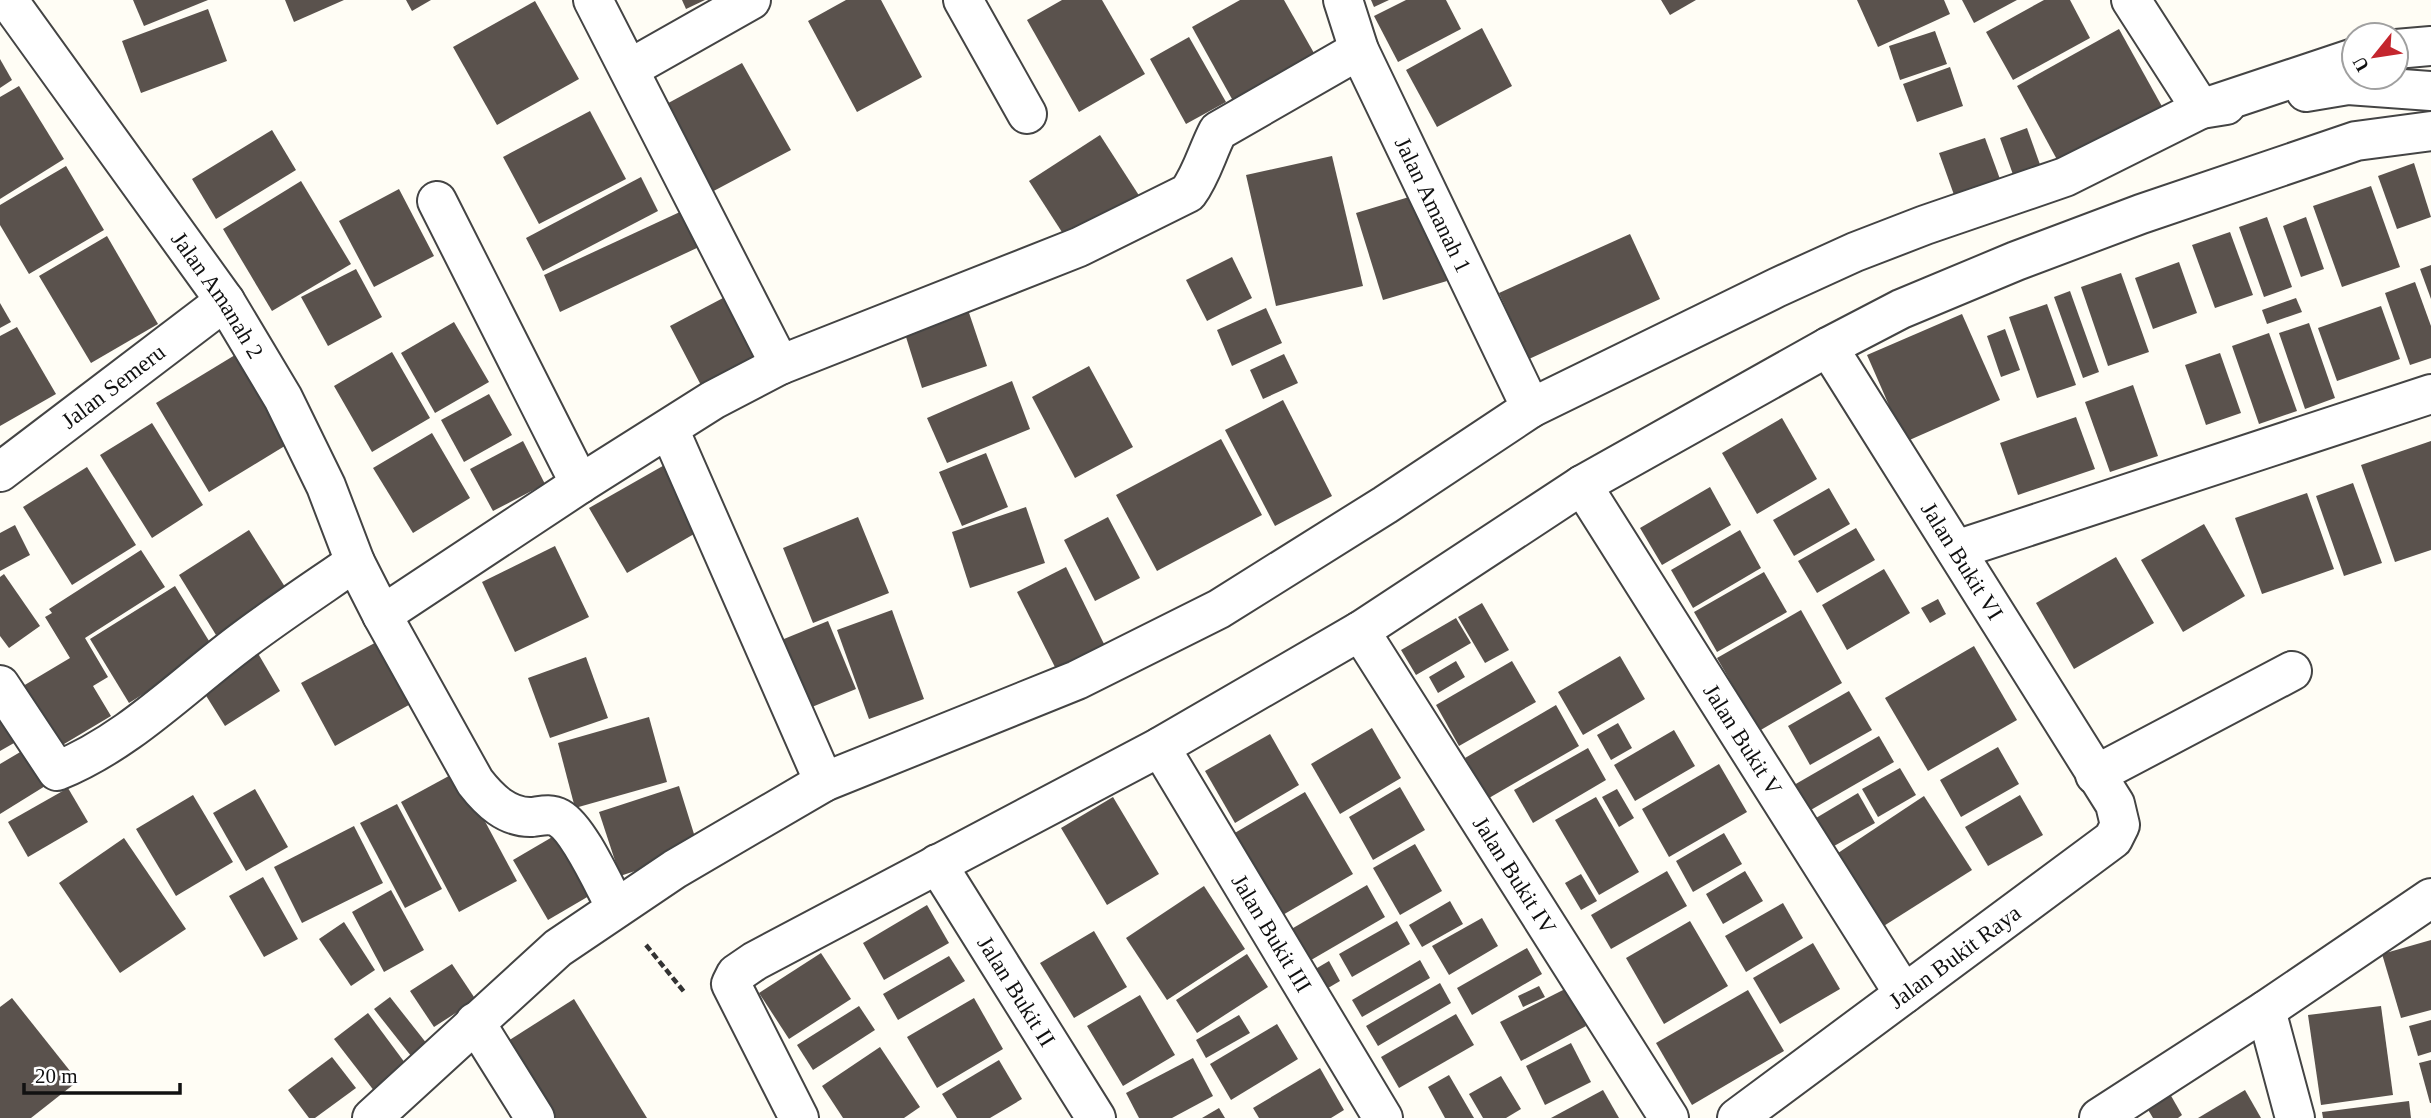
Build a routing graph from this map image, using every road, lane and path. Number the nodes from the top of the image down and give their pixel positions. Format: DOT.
graph roads {
  1 [pos="8,0"];
  2 [pos="593,0"];
  3 [pos="751,0"];
  4 [pos="963,0"];
  5 [pos="1343,0"];
  6 [pos="2131,0"];
  7 [pos="2431,46"];
  8 [pos="2410,48"];
  9 [pos="1359,50"];
  10 [pos="2340,63"];
  11 [pos="629,69"];
  12 [pos="2431,91"];
  13 [pos="2201,109"];
  14 [pos="1027,114"];
  15 [pos="2431,131"];
  16 [pos="438,201"];
  17 [pos="225,301"];
  18 [pos="1828,347"];
  19 [pos="780,365"];
  20 [pos="2431,394"];
  21 [pos="1531,408"];
  22 [pos="669,429"];
  23 [pos="0,472"];
  24 [pos="580,484"];
  25 [pos="1582,485"];
  26 [pos="1956,550"];
  27 [pos="355,562"];
  28 [pos="382,615"];
  29 [pos="1360,631"];
  30 [pos="2292,671"];
  31 [pos="0,685"];
  32 [pos="1160,747"];
  33 [pos="2095,775"];
  34 [pos="824,782"];
  35 [pos="937,864"];
  36 [pos="2431,898"];
  37 [pos="616,908"];
  38 [pos="1904,994"];
  39 [pos="736,996"];
  40 [pos="2266,1010"];
  41 [pos="475,1022"];
  42 [pos="372,1118"];
  43 [pos="535,1118"];
  44 [pos="799,1118"];
  45 [pos="1096,1118"];
  46 [pos="1384,1118"];
  47 [pos="1669,1118"];
  48 [pos="1737,1118"];
  49 [pos="2099,1118"];
  50 [pos="2295,1118"];
  1 -- 17 [label="street, Jalan Amanah 2"];
  2 -- 11 [label="street"];
  3 -- 11 [label="street"];
  4 -- 14 [label="street"];
  5 -- 9 [label="street, Jalan Amanah 1"];
  6 -- 13 [label="street"];
  7 -- 8 [label="street"];
  9 -- 19 [label="street"];
  9 -- 21 [label="street, Jalan Amanah 1"];
  10 -- 13 [label="street"];
  11 -- 19 [label="street"];
  12 -- 13 [label="street"];
  13 -- 21 [label="street"];
  15 -- 18 [label="street"];
  16 -- 24 [label="street"];
  17 -- 23 [label="street, Jalan Semeru"];
  17 -- 27 [label="street, Jalan Amanah 2"];
  18 -- 25 [label="street"];
  18 -- 26 [label="street, Jalan Bukit VI"];
  19 -- 22 [label="street"];
  20 -- 26 [label="street"];
  21 -- 34 [label="street"];
  22 -- 24 [label="street"];
  22 -- 34 [label="street"];
  24 -- 28 [label="street"];
  25 -- 29 [label="street"];
  25 -- 38 [label="street, Jalan Bukit V"];
  26 -- 33 [label="street, Jalan Bukit VI"];
  27 -- 28 [label="street, Jalan Amanah 2"];
  27 -- 31 [label="street"];
  28 -- 37 [label="street, Jalan Amanah 2"];
  29 -- 32 [label="street"];
  29 -- 47 [label="street, Jalan Bukit IV"];
  30 -- 33 [label="street"];
  32 -- 35 [label="street"];
  32 -- 46 [label="street, Jalan Bukit III"];
  33 -- 38 [label="street, Jalan Bukit Raya"];
  34 -- 37 [label="street"];
  35 -- 39 [label="street"];
  35 -- 45 [label="street, Jalan Bukit II"];
  36 -- 40 [label="street"];
  37 -- 39 [label="path"];
  37 -- 41 [label="street"];
  38 -- 48 [label="street, Jalan Bukit Raya"];
  39 -- 44 [label="street"];
  40 -- 49 [label="street"];
  40 -- 50 [label="street"];
  41 -- 42 [label="street"];
  41 -- 43 [label="street"];
}
